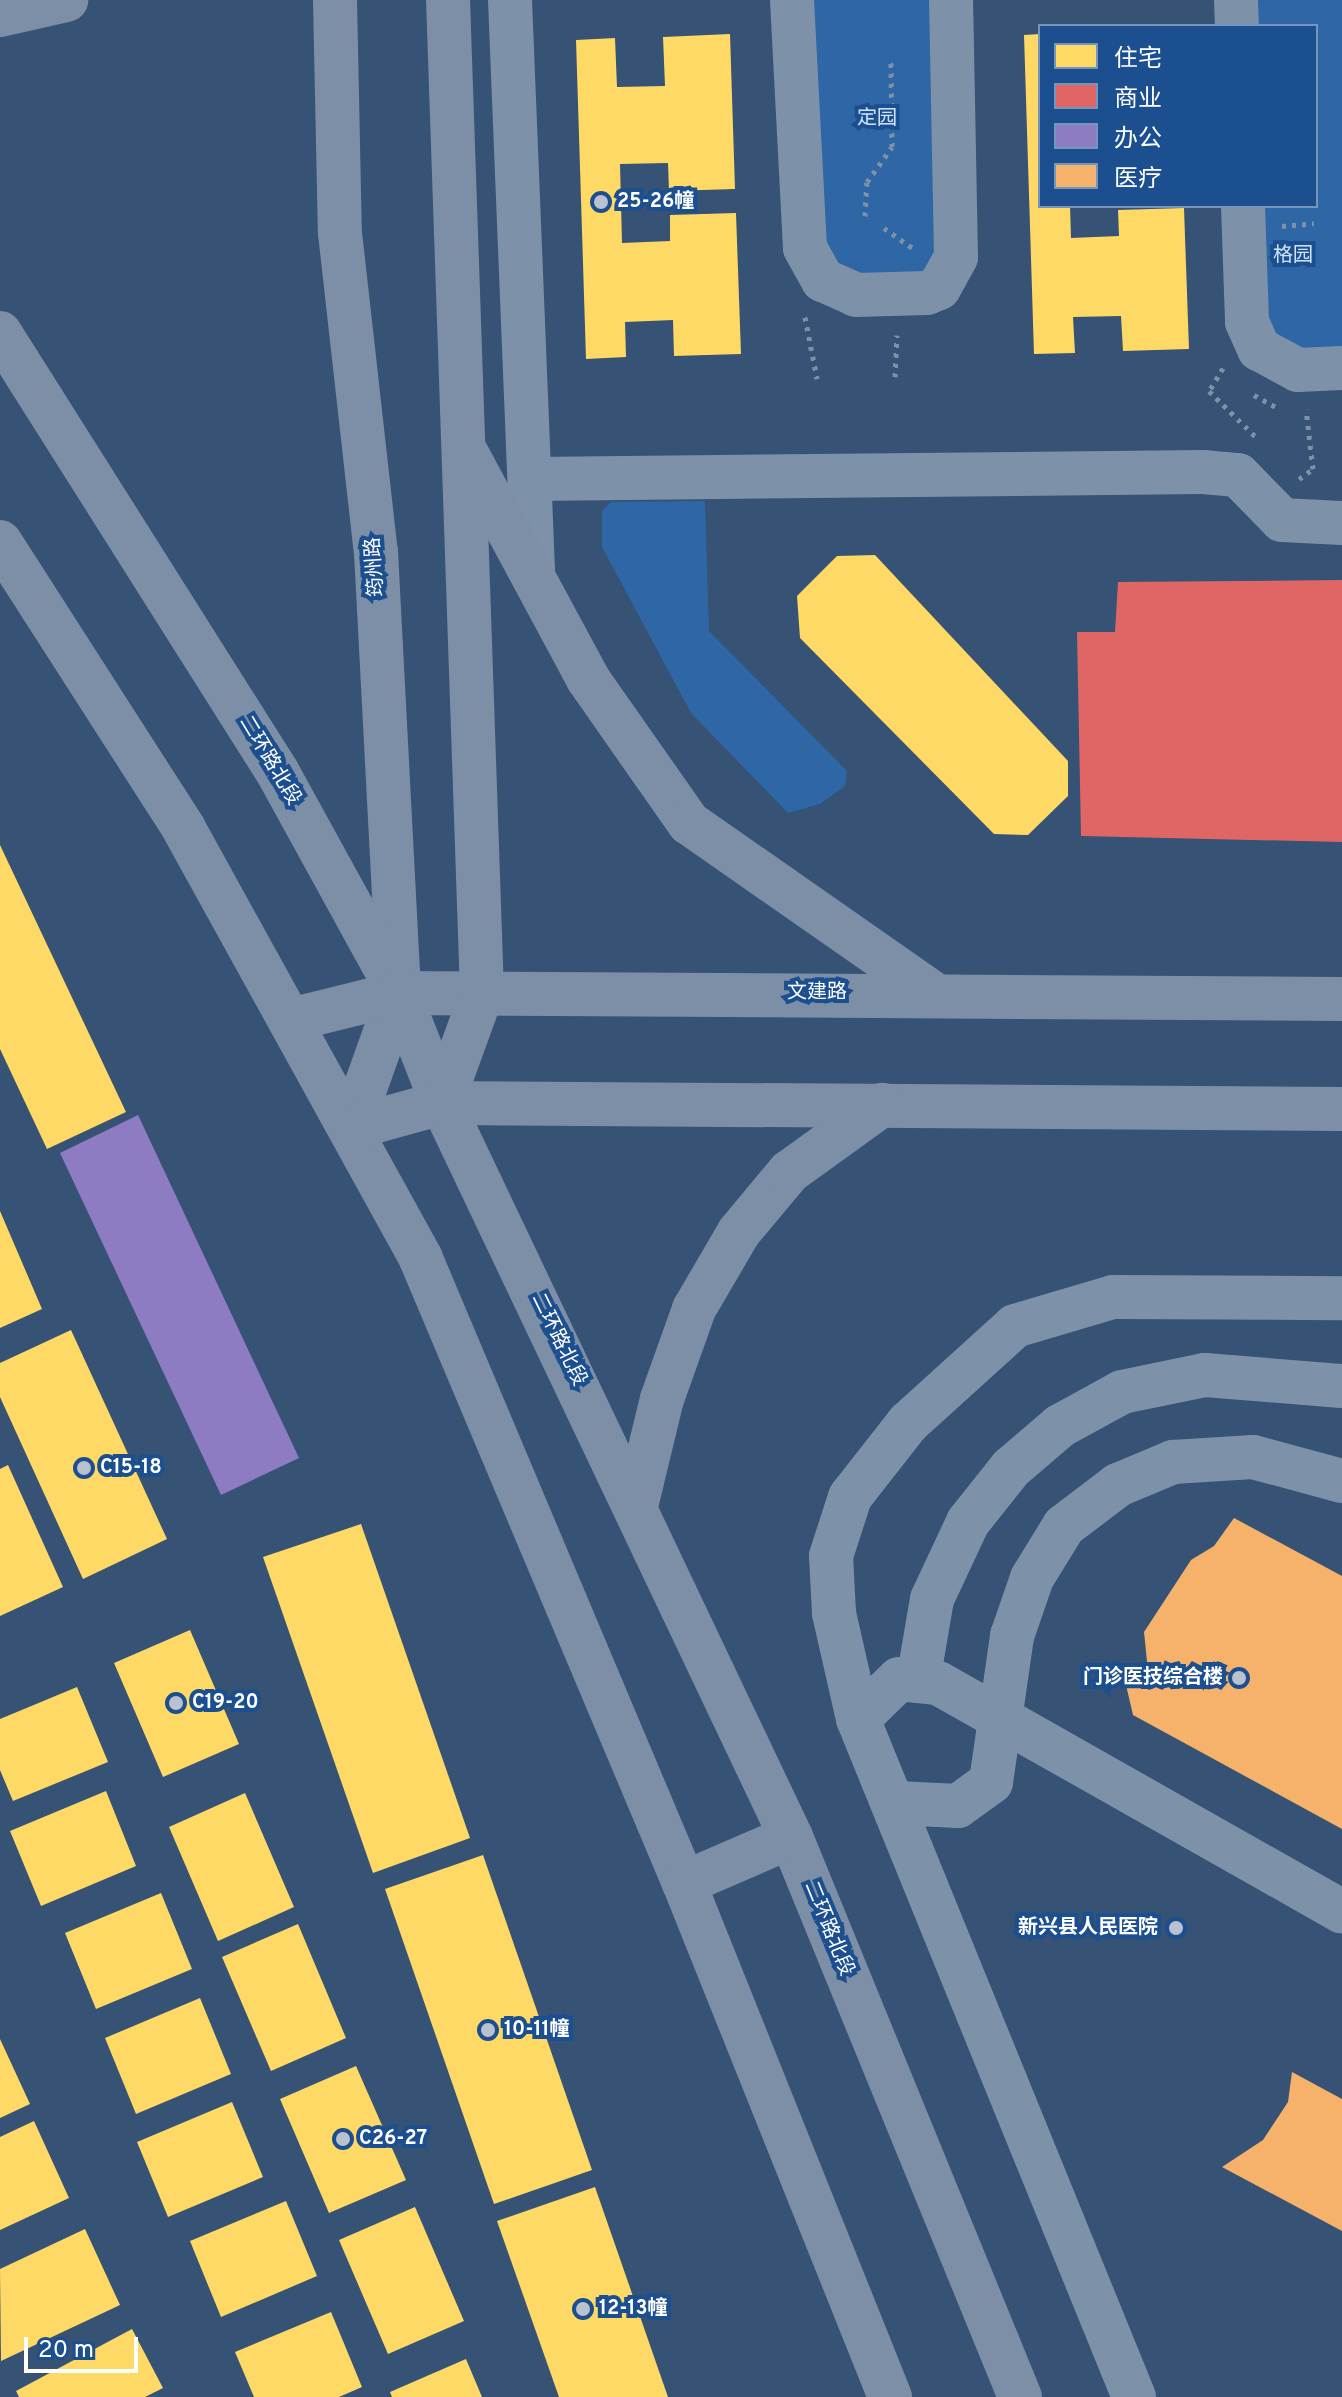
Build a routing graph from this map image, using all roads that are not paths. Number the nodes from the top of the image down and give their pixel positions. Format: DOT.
graph roads {
  1 [pos="66,0"];
  2 [pos="335,0"];
  3 [pos="448,0"];
  4 [pos="510,0"];
  5 [pos="792,0"];
  6 [pos="951,0"];
  7 [pos="1236,0"];
  8 [pos="0,15"];
  9 [pos="1237,24"];
  10 [pos="1243,208"];
  11 [pos="0,333"];
  12 [pos="1319,377"];
  13 [pos="463,447"];
  14 [pos="532,479"];
  15 [pos="1342,523"];
  16 [pos="0,542"];
  17 [pos="533,570"];
  18 [pos="399,993"];
  19 [pos="482,993"];
  20 [pos="933,993"];
  21 [pos="1342,999"];
  22 [pos="294,1019"];
  23 [pos="442,1103"];
  24 [pos="882,1105"];
  25 [pos="1342,1109"];
  26 [pos="351,1128"];
  27 [pos="1342,1298"];
  28 [pos="1342,1386"];
  29 [pos="1342,1481"];
  30 [pos="637,1502"];
  31 [pos="918,1681"];
  32 [pos="858,1719"];
  33 [pos="1002,1720"];
  34 [pos="897,1803"];
  35 [pos="791,1837"];
  36 [pos="684,1883"];
  37 [pos="1342,1912"];
  38 [pos="890,2397"];
  39 [pos="1020,2397"];
  40 [pos="1134,2397"];
  1 -- 8 [label="main road"];
  2 -- 18 [label="main road, 筠州路"];
  3 -- 13 [label="main road"];
  4 -- 14 [label="street"];
  5 -- 6 [label="street"];
  7 -- 9 [label="street"];
  10 -- 12 [label="street"];
  11 -- 18 [label="main road, 二环路北段"];
  13 -- 17 [label="main road"];
  13 -- 19 [label="main road"];
  14 -- 15 [label="street"];
  14 -- 17 [label="street"];
  16 -- 22 [label="main road"];
  17 -- 20 [label="main road"];
  18 -- 19 [label="main road, 文建路"];
  18 -- 22 [label="main road, 文建路"];
  18 -- 23 [label="main road, 二环路北段"];
  18 -- 26 [label="main road, 筠州路"];
  19 -- 20 [label="main road, 文建路"];
  19 -- 23 [label="main road"];
  20 -- 21 [label="main road, 文建路"];
  22 -- 26 [label="main road"];
  23 -- 24 [label="main road"];
  23 -- 26 [label="main road"];
  23 -- 30 [label="main road, 二环路北段"];
  24 -- 25 [label="main road"];
  24 -- 30 [label="main road"];
  26 -- 36 [label="main road"];
  27 -- 32 [label="street"];
  28 -- 31 [label="street"];
  29 -- 33 [label="street"];
  30 -- 35 [label="main road, 二环路北段"];
  31 -- 32 [label="street"];
  31 -- 33 [label="street"];
  32 -- 34 [label="street"];
  33 -- 34 [label="street"];
  33 -- 37 [label="street"];
  34 -- 40 [label="street"];
  35 -- 36 [label="main road"];
  35 -- 39 [label="main road, 二环路北段"];
  36 -- 38 [label="main road"];
}
